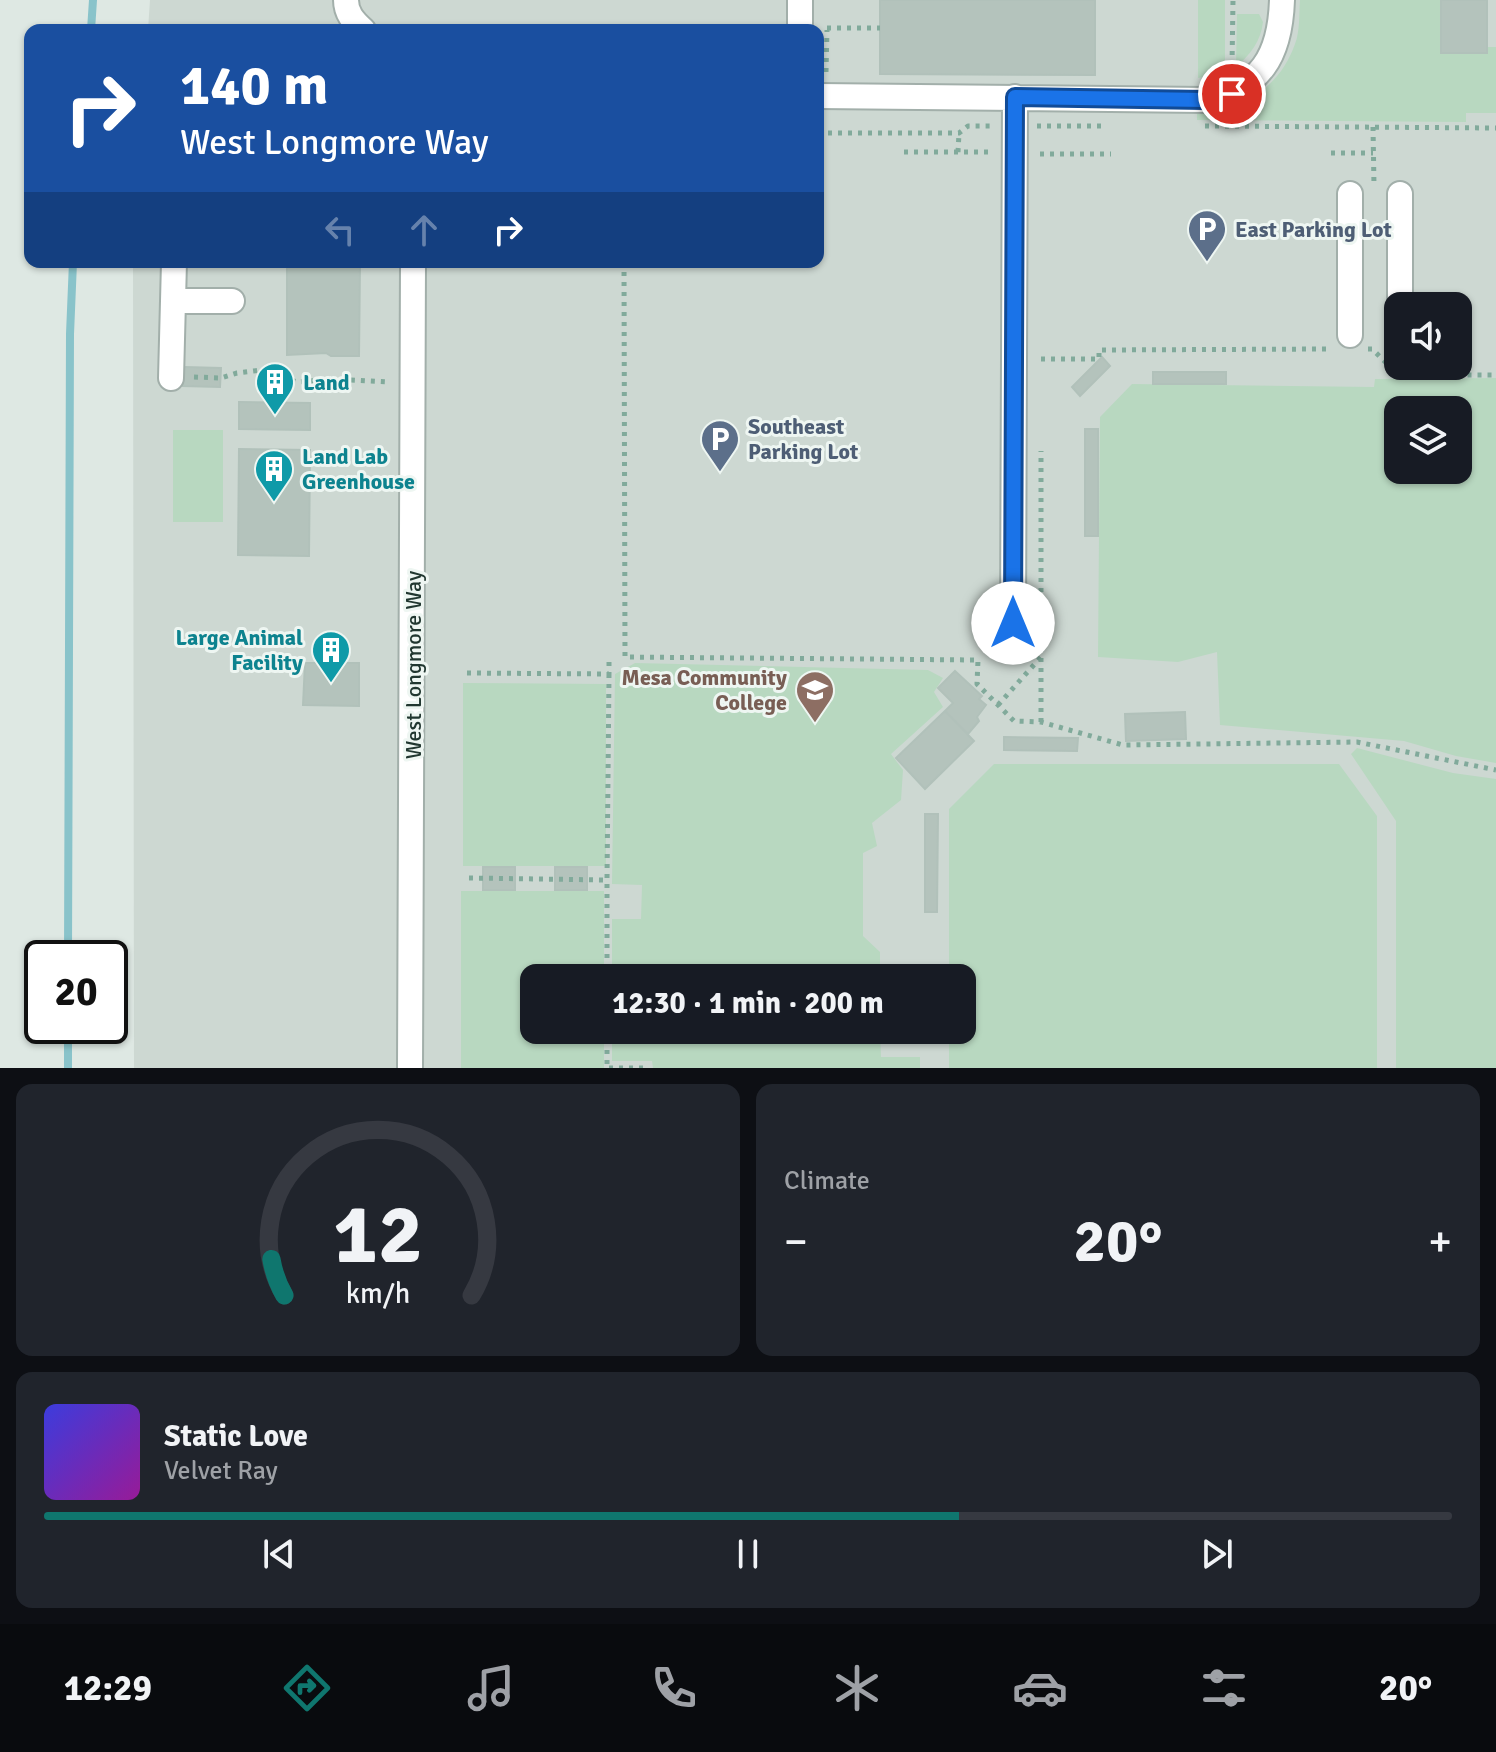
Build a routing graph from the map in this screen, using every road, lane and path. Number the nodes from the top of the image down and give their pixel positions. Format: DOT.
graph roads {
  1 [pos="346,0"];
  2 [pos="800,0"];
  3 [pos="1233,0"];
  4 [pos="1282,0"];
  5 [pos="827,14"];
  6 [pos="356,24"];
  7 [pos="800,24"];
  8 [pos="827,28"];
  9 [pos="880,28"];
  10 [pos="840,75"];
  11 [pos="1232,94"];
  12 [pos="824,96"];
  13 [pos="1015,97"];
  14 [pos="997,126"];
  15 [pos="1040,126"];
  16 [pos="1120,126"];
  17 [pos="1199,126"];
  18 [pos="1496,128"];
  19 [pos="824,133"];
  20 [pos="959,133"];
  21 [pos="904,152"];
  22 [pos="958,152"];
  23 [pos="994,152"];
  24 [pos="1331,153"];
  25 [pos="1373,153"];
  26 [pos="1040,154"];
  27 [pos="1111,154"];
  28 [pos="1350,194"];
  29 [pos="1400,194"];
  30 [pos="174,268"];
  31 [pos="413,268"];
  32 [pos="624,268"];
  33 [pos="1400,292"];
  34 [pos="173,301"];
  35 [pos="232,301"];
  36 [pos="1350,344"];
  37 [pos="1041,345"];
  38 [pos="1041,359"];
  39 [pos="1041,375"];
  40 [pos="1496,375"];
  41 [pos="171,378"];
  42 [pos="385,382"];
  43 [pos="1041,437"];
  44 [pos="1013,623"];
  45 [pos="1042,656"];
  46 [pos="609,658"];
  47 [pos="467,673"];
  48 [pos="609,674"];
  49 [pos="998,705"];
  50 [pos="1041,722"];
  51 [pos="1496,770"];
  52 [pos="469,878"];
  53 [pos="607,880"];
  54 [pos="607,964"];
  55 [pos="607,1044"];
  56 [pos="410,1068"];
  57 [pos="648,1068"];
  1 -- 6 [label="lane"];
  2 -- 7 [label="lane"];
  3 -- 11 [label="path"];
  4 -- 11 [label="lane"];
  5 -- 8 [label="path"];
  8 -- 9 [label="path"];
  8 -- 10 [label="path"];
  11 -- 13 [label="lane"];
  12 -- 13 [label="lane"];
  13 -- 44 [label="lane"];
  14 -- 20 [label="path"];
  15 -- 16 [label="path"];
  17 -- 18 [label="path"];
  19 -- 20 [label="path"];
  20 -- 22 [label="path"];
  21 -- 22 [label="path"];
  22 -- 23 [label="path"];
  24 -- 25 [label="path"];
  26 -- 27 [label="path"];
  28 -- 36 [label="lane"];
  29 -- 33 [label="lane"];
  30 -- 34 [label="lane"];
  31 -- 56 [label="lane, West Longmore Way"];
  32 -- 49 [label="path"];
  34 -- 35 [label="lane"];
  34 -- 41 [label="lane"];
  36 -- 38 [label="path"];
  36 -- 40 [label="path"];
  37 -- 38 [label="path"];
  38 -- 39 [label="path"];
  41 -- 42 [label="path"];
  43 -- 45 [label="path"];
  45 -- 49 [label="path"];
  45 -- 50 [label="path"];
  46 -- 48 [label="path"];
  47 -- 48 [label="path"];
  48 -- 53 [label="path"];
  49 -- 50 [label="path"];
  50 -- 51 [label="path"];
  52 -- 53 [label="path"];
  53 -- 54 [label="path"];
  55 -- 57 [label="path"];
}
